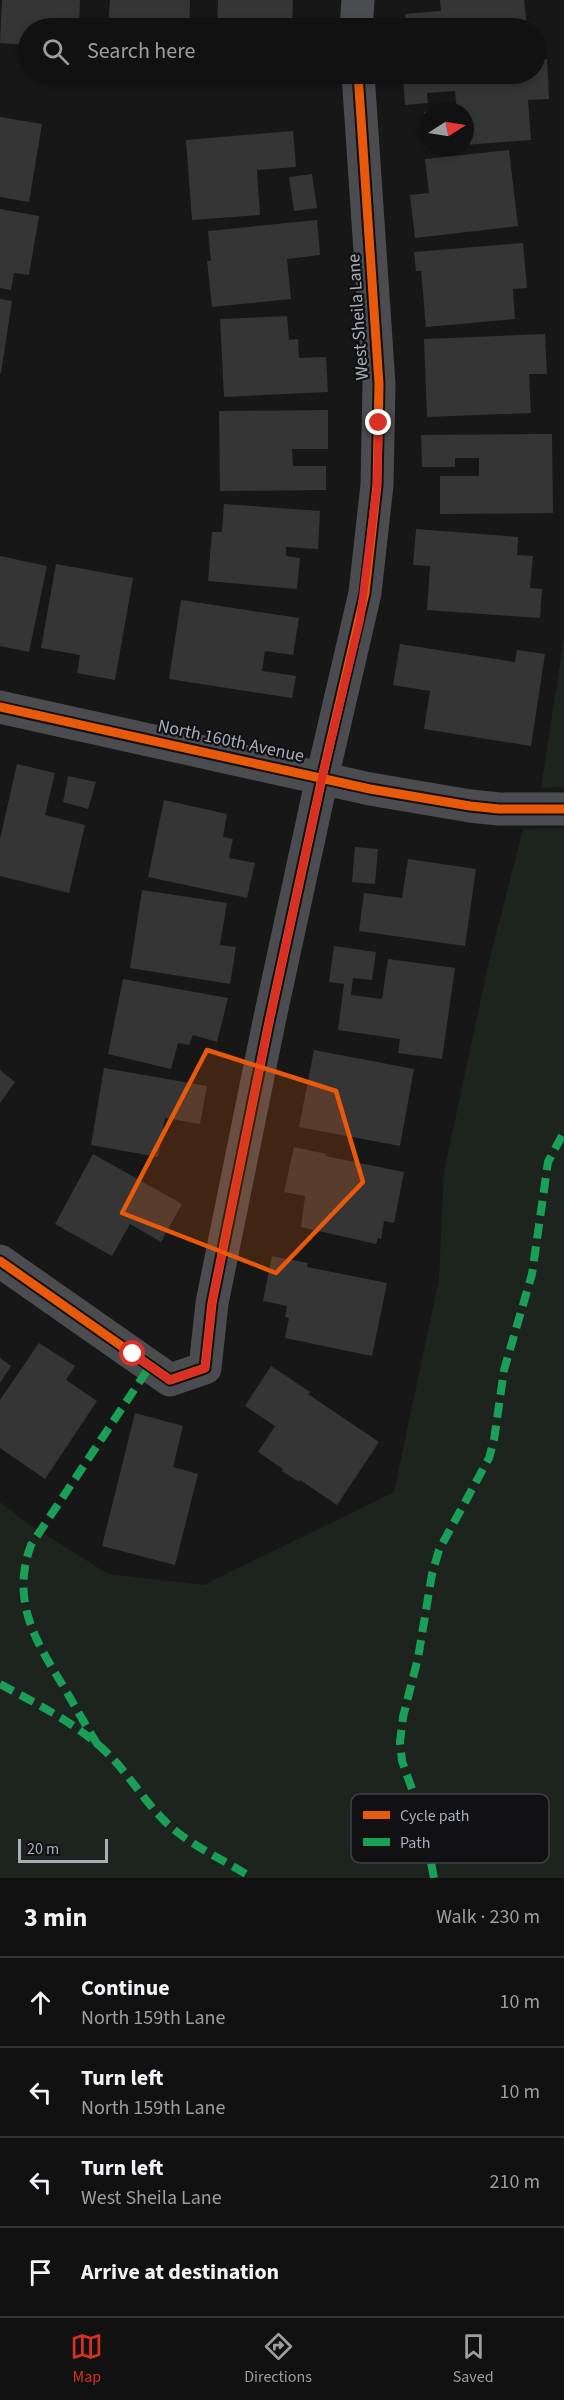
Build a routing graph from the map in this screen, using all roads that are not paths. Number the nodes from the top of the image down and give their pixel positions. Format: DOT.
graph roads {
  1 [pos="358,0"];
  2 [pos="357,18"];
  3 [pos="359,84"];
  4 [pos="0,707"];
  5 [pos="322,778"];
  6 [pos="564,809"];
  7 [pos="0,1261"];
  1 -- 2 [label="street"];
  3 -- 5 [label="street, West Sheila Lane"];
  4 -- 5 [label="street, North 160th Avenue"];
  5 -- 6 [label="street, North 160th Avenue"];
  5 -- 7 [label="street, West Sheila Lane"];
}
